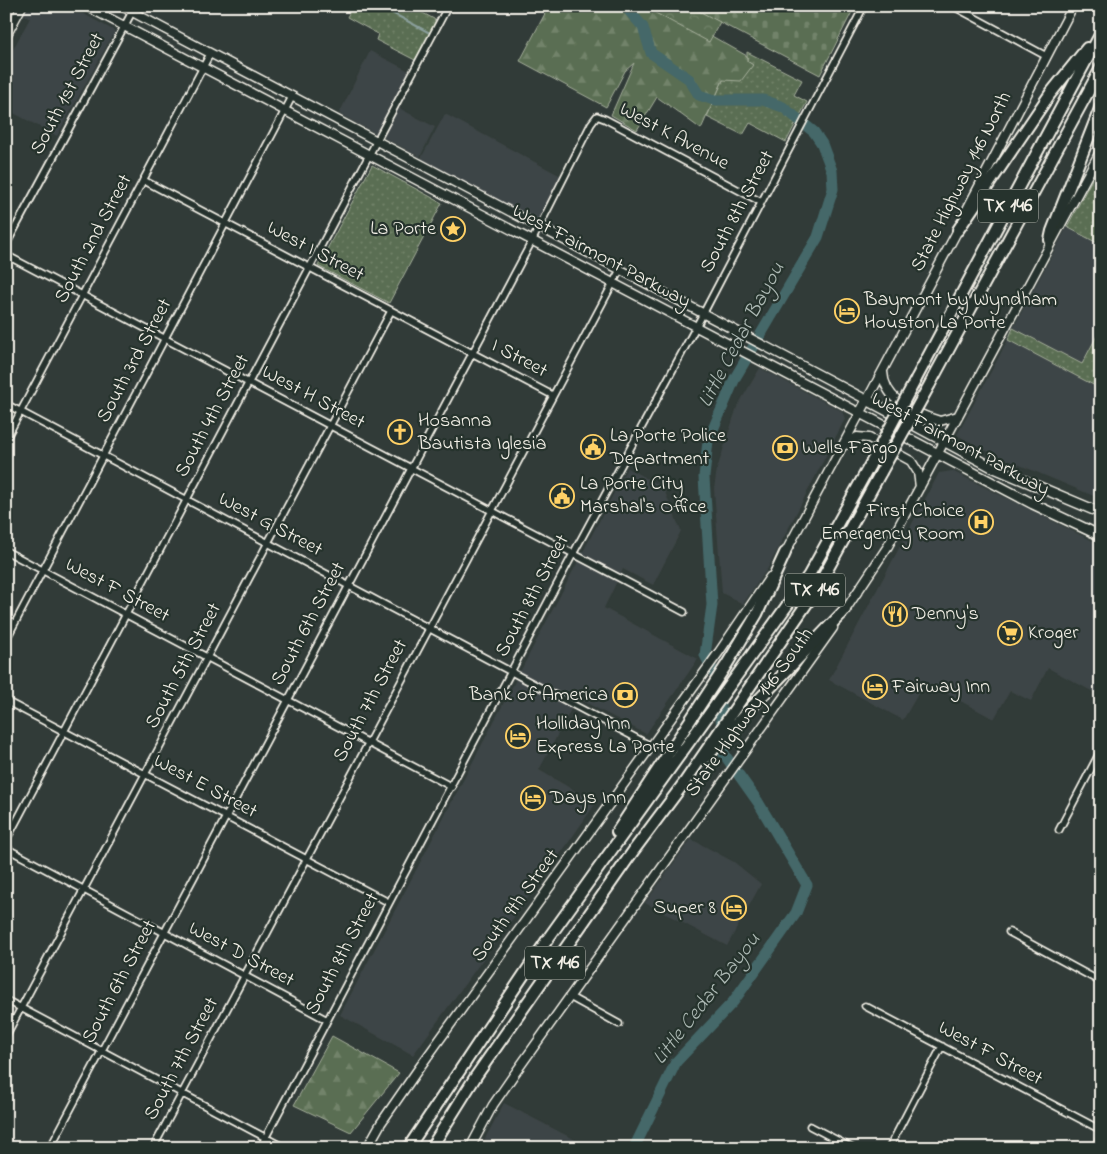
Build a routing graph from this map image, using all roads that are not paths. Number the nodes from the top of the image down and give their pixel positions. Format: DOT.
graph roads {
  1 [pos="22,6"];
  2 [pos="86,6"];
  3 [pos="121,6"];
  4 [pos="448,6"];
  5 [pos="864,6"];
  6 [pos="953,6"];
  7 [pos="1073,6"];
  8 [pos="132,12"];
  9 [pos="124,25"];
  10 [pos="1101,33"];
  11 [pos="6,36"];
  12 [pos="210,54"];
  13 [pos="1046,56"];
  14 [pos="203,67"];
  15 [pos="1101,68"];
  16 [pos="292,97"];
  17 [pos="1101,106"];
  18 [pos="285,110"];
  19 [pos="597,116"];
  20 [pos="377,142"];
  21 [pos="1101,150"];
  22 [pos="370,155"];
  23 [pos="144,180"];
  24 [pos="458,184"];
  25 [pos="451,198"];
  26 [pos="761,202"];
  27 [pos="225,224"];
  28 [pos="538,226"];
  29 [pos="958,230"];
  30 [pos="1050,240"];
  31 [pos="532,241"];
  32 [pos="6,245"];
  33 [pos="6,255"];
  34 [pos="310,268"];
  35 [pos="620,270"];
  36 [pos="613,284"];
  37 [pos="82,295"];
  38 [pos="391,311"];
  39 [pos="703,314"];
  40 [pos="696,327"];
  41 [pos="165,338"];
  42 [pos="471,352"];
  43 [pos="786,356"];
  44 [pos="776,370"];
  45 [pos="882,370"];
  46 [pos="249,382"];
  47 [pos="552,395"];
  48 [pos="867,400"];
  49 [pos="6,404"];
  50 [pos="21,412"];
  51 [pos="860,413"];
  52 [pos="958,416"];
  53 [pos="330,426"];
  54 [pos="6,439"];
  55 [pos="945,442"];
  56 [pos="843,446"];
  57 [pos="104,455"];
  58 [pos="938,455"];
  59 [pos="410,468"];
  60 [pos="920,487"];
  61 [pos="187,500"];
  62 [pos="490,511"];
  63 [pos="1101,513"];
  64 [pos="1101,536"];
  65 [pos="269,542"];
  66 [pos="6,551"];
  67 [pos="785,553"];
  68 [pos="573,554"];
  69 [pos="43,570"];
  70 [pos="349,585"];
  71 [pos="845,610"];
  72 [pos="684,612"];
  73 [pos="127,615"];
  74 [pos="429,627"];
  75 [pos="6,640"];
  76 [pos="207,657"];
  77 [pos="512,671"];
  78 [pos="287,700"];
  79 [pos="6,701"];
  80 [pos="65,732"];
  81 [pos="368,742"];
  82 [pos="651,746"];
  83 [pos="1101,750"];
  84 [pos="708,752"];
  85 [pos="144,773"];
  86 [pos="452,787"];
  87 [pos="226,816"];
  88 [pos="1059,830"];
  89 [pos="6,840"];
  90 [pos="6,848"];
  91 [pos="306,858"];
  92 [pos="84,889"];
  93 [pos="388,902"];
  94 [pos="165,932"];
  95 [pos="1009,932"];
  96 [pos="546,940"];
  97 [pos="245,975"];
  98 [pos="1101,982"];
  99 [pos="570,997"];
  100 [pos="6,1000"];
  101 [pos="865,1006"];
  102 [pos="21,1008"];
  103 [pos="327,1020"];
  104 [pos="619,1024"];
  105 [pos="6,1036"];
  106 [pos="942,1046"];
  107 [pos="102,1050"];
  108 [pos="181,1093"];
  109 [pos="810,1126"];
  110 [pos="1101,1130"];
  111 [pos="1101,1136"];
  112 [pos="265,1137"];
  113 [pos="50,1148"];
  114 [pos="153,1148"];
  115 [pos="260,1148"];
  116 [pos="285,1148"];
  117 [pos="367,1148"];
  118 [pos="408,1148"];
  119 [pos="431,1148"];
  120 [pos="470,1148"];
  121 [pos="852,1148"];
  122 [pos="889,1148"];
  123 [pos="1095,1148"];
  1 -- 11 [label="main road"];
  2 -- 9 [label="main road, West Fairmont Parkway"];
  3 -- 8 [label="main road, West Fairmont Parkway"];
  4 -- 20 [label="street, South 4th Street"];
  5 -- 26 [label="street, South 8th Street"];
  6 -- 13 [label="street"];
  7 -- 13 [label="main road, State Highway 146 North"];
  8 -- 9 [label="street, South 1st Street"];
  8 -- 12 [label="main road, West Fairmont Parkway"];
  9 -- 14 [label="main road, West Fairmont Parkway"];
  9 -- 32 [label="street, South 1st Street"];
  10 -- 29 [label="highway"];
  10 -- 96 [label="highway, TX 146, bridge"];
  12 -- 14 [label="street, South 2nd Street"];
  12 -- 16 [label="main road, West Fairmont Parkway"];
  13 -- 29 [label="main road, State Highway 146 North"];
  14 -- 18 [label="main road, West Fairmont Parkway"];
  14 -- 23 [label="street, South 2nd Street"];
  15 -- 84 [label="highway, TX 146, bridge"];
  16 -- 18 [label="street, South 3rd Street"];
  16 -- 20 [label="main road, West Fairmont Parkway"];
  17 -- 30 [label="highway"];
  18 -- 22 [label="main road, West Fairmont Parkway"];
  18 -- 27 [label="street, South 3rd Street"];
  19 -- 26 [label="street, West K Avenue"];
  19 -- 28 [label="street, South 6th Street"];
  20 -- 22 [label="street, South 4th Street"];
  20 -- 24 [label="main road, West Fairmont Parkway"];
  21 -- 30 [label="main road, State Highway 146 South"];
  22 -- 25 [label="main road, West Fairmont Parkway"];
  22 -- 34 [label="street, South 4th Street"];
  23 -- 27 [label="street, West I Street"];
  23 -- 37 [label="street, South 2nd Street"];
  24 -- 25 [label="main road"];
  24 -- 28 [label="main road, West Fairmont Parkway"];
  25 -- 31 [label="main road, West Fairmont Parkway"];
  26 -- 39 [label="street, South 8th Street"];
  27 -- 34 [label="street, West I Street"];
  27 -- 41 [label="street, South 3rd Street"];
  28 -- 31 [label="street, South 6th Street"];
  28 -- 35 [label="main road, West Fairmont Parkway"];
  29 -- 45 [label="main road, State Highway 146 North"];
  30 -- 52 [label="main road, State Highway 146 South"];
  31 -- 36 [label="main road, West Fairmont Parkway"];
  31 -- 42 [label="street, South 6th Street"];
  33 -- 37 [label="street, West H Street"];
  34 -- 38 [label="street, West I Street"];
  34 -- 46 [label="street, South 4th Street"];
  35 -- 36 [label="street, South 7th Street"];
  35 -- 39 [label="main road, West Fairmont Parkway"];
  36 -- 40 [label="main road, West Fairmont Parkway"];
  36 -- 47 [label="street, South 7th Street"];
  37 -- 41 [label="street, West H Street"];
  37 -- 50 [label="street, South 2nd Street"];
  38 -- 42 [label="street, West I Street"];
  38 -- 53 [label="street, South 5th Street"];
  39 -- 40 [label="street, South 8th Street"];
  39 -- 43 [label="main road, West Fairmont Parkway"];
  40 -- 44 [label="main road, West Fairmont Parkway"];
  40 -- 68 [label="street, South 8th Street"];
  41 -- 46 [label="street, West H Street"];
  41 -- 57 [label="street, South 3rd Street"];
  42 -- 47 [label="street, I Street"];
  42 -- 59 [label="street, South 6th Street"];
  43 -- 44 [label="main road"];
  43 -- 48 [label="main road, West Fairmont Parkway"];
  44 -- 51 [label="main road, West Fairmont Parkway"];
  45 -- 48 [label="main road, State Highway 146 North"];
  45 -- 52 [label="main road"];
  46 -- 53 [label="street, West H Street"];
  46 -- 61 [label="street, South 4th Street"];
  47 -- 62 [label="street, South 7th Street"];
  48 -- 51 [label="main road"];
  48 -- 55 [label="main road, West Fairmont Parkway"];
  49 -- 50 [label="street, West G Street"];
  50 -- 54 [label="street, South 2nd Street"];
  50 -- 57 [label="street, West G Street"];
  51 -- 56 [label="main road"];
  51 -- 58 [label="main road, West Fairmont Parkway"];
  52 -- 55 [label="main road, State Highway 146 South"];
  53 -- 59 [label="street, West H Street"];
  53 -- 65 [label="street, South 5th Street"];
  55 -- 58 [label="main road, State Highway 146 South"];
  55 -- 63 [label="main road, West Fairmont Parkway"];
  56 -- 60 [label="main road"];
  56 -- 67 [label="main road"];
  57 -- 61 [label="street, West G Street"];
  57 -- 69 [label="street, South 3rd Street"];
  58 -- 60 [label="main road, State Highway 146 South"];
  58 -- 64 [label="main road, West Fairmont Parkway"];
  59 -- 62 [label="street, West H Street"];
  59 -- 70 [label="street, South 6th Street"];
  60 -- 71 [label="main road, State Highway 146 South"];
  61 -- 65 [label="street, West G Street"];
  61 -- 73 [label="street, South 4th Street"];
  62 -- 68 [label="street, West H Street"];
  62 -- 74 [label="street, South 7th Street"];
  65 -- 70 [label="street, West G Street"];
  65 -- 76 [label="street, South 5th Street"];
  66 -- 69 [label="street, West F Street"];
  67 -- 82 [label="main road, South 9th Street"];
  67 -- 96 [label="highway"];
  68 -- 72 [label="street, West H Street"];
  68 -- 77 [label="street, South 8th Street"];
  69 -- 73 [label="street, West F Street"];
  69 -- 75 [label="street, South 3rd Street"];
  70 -- 74 [label="street, West G Street"];
  70 -- 78 [label="street, South 6th Street"];
  71 -- 84 [label="highway"];
  71 -- 99 [label="main road, State Highway 146 South"];
  73 -- 76 [label="street, West F Street"];
  73 -- 80 [label="street, South 4th Street"];
  74 -- 77 [label="street, West G Street"];
  74 -- 81 [label="street, South 7th Street"];
  76 -- 78 [label="street, West F Street"];
  76 -- 85 [label="street, South 5th Street"];
  77 -- 82 [label="street, West G Street"];
  77 -- 86 [label="street, South 8th Street"];
  78 -- 81 [label="street, West F Street"];
  78 -- 87 [label="street, South 6th Street"];
  79 -- 80 [label="street, West E Street"];
  80 -- 85 [label="street, West E Street"];
  80 -- 89 [label="street, South 4th Street"];
  81 -- 86 [label="street, West F Street"];
  81 -- 91 [label="street, South 7th Street"];
  82 -- 117 [label="main road, South 9th Street"];
  83 -- 88 [label="street"];
  84 -- 119 [label="highway, TX 146"];
  85 -- 87 [label="street, West E Street"];
  85 -- 92 [label="street, South 5th Street"];
  86 -- 93 [label="street, South 8th Street"];
  87 -- 91 [label="street, West E Street"];
  87 -- 94 [label="street, South 6th Street"];
  90 -- 92 [label="street, West D Street"];
  91 -- 93 [label="street, West E Street"];
  91 -- 97 [label="street, South 7th Street"];
  92 -- 94 [label="street, West D Street"];
  92 -- 102 [label="street, South 5th Street"];
  93 -- 103 [label="street, South 8th Street"];
  94 -- 97 [label="street, West D Street"];
  94 -- 107 [label="street, South 6th Street"];
  95 -- 98 [label="street"];
  96 -- 118 [label="highway, TX 146"];
  97 -- 103 [label="street, West D Street"];
  97 -- 108 [label="street, South 7th Street"];
  99 -- 104 [label="street"];
  99 -- 120 [label="main road, State Highway 146 South"];
  100 -- 102 [label="street"];
  101 -- 106 [label="street, West F Street"];
  102 -- 105 [label="street, South 5th Street"];
  102 -- 107 [label="street"];
  103 -- 112 [label="street, South 8th Street"];
  106 -- 110 [label="street, West F Street"];
  106 -- 122 [label="street"];
  107 -- 108 [label="street"];
  107 -- 113 [label="street, South 6th Street"];
  108 -- 112 [label="street"];
  108 -- 114 [label="street, South 7th Street"];
  109 -- 121 [label="street"];
  111 -- 123 [label="street"];
  112 -- 115 [label="street, South 8th Street"];
  112 -- 116 [label="street"];
}
